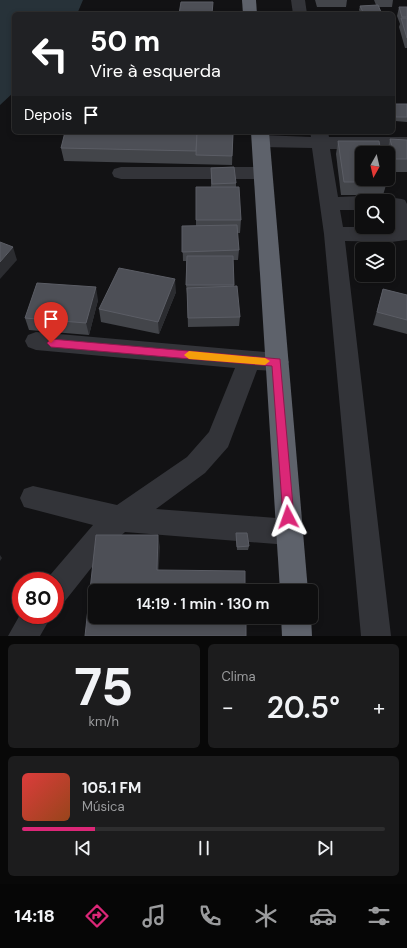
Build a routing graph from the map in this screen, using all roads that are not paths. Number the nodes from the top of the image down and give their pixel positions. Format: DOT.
graph roads {
  1 [pos="249,0"];
  2 [pos="298,0"];
  3 [pos="250,12"];
  4 [pos="300,12"];
  5 [pos="260,137"];
  6 [pos="320,138"];
  7 [pos="407,142"];
  8 [pos="121,173"];
  9 [pos="263,173"];
  10 [pos="355,202"];
  11 [pos="330,204"];
  12 [pos="395,205"];
  13 [pos="334,234"];
  14 [pos="36,342"];
  15 [pos="249,361"];
  16 [pos="277,362"];
  17 [pos="33,498"];
  18 [pos="120,519"];
  19 [pos="289,532"];
  20 [pos="64,580"];
  21 [pos="293,584"];
  22 [pos="31,624"];
  23 [pos="296,624"];
  24 [pos="23,636"];
  25 [pos="297,636"];
  26 [pos="376,636"];
  1 -- 3 [label="highway"];
  2 -- 4 [label="street"];
  5 -- 6 [label="street"];
  5 -- 9 [label="highway"];
  6 -- 7 [label="street"];
  6 -- 11 [label="street"];
  8 -- 9 [label="street"];
  9 -- 16 [label="highway"];
  10 -- 11 [label="street"];
  11 -- 13 [label="street"];
  12 -- 13 [label="street"];
  13 -- 26 [label="street"];
  14 -- 15 [label="street"];
  15 -- 16 [label="street"];
  15 -- 18 [label="street"];
  16 -- 19 [label="highway"];
  17 -- 18 [label="street"];
  18 -- 19 [label="street"];
  18 -- 20 [label="street"];
  19 -- 21 [label="highway"];
  22 -- 24 [label="street"];
  23 -- 25 [label="highway"];
}
